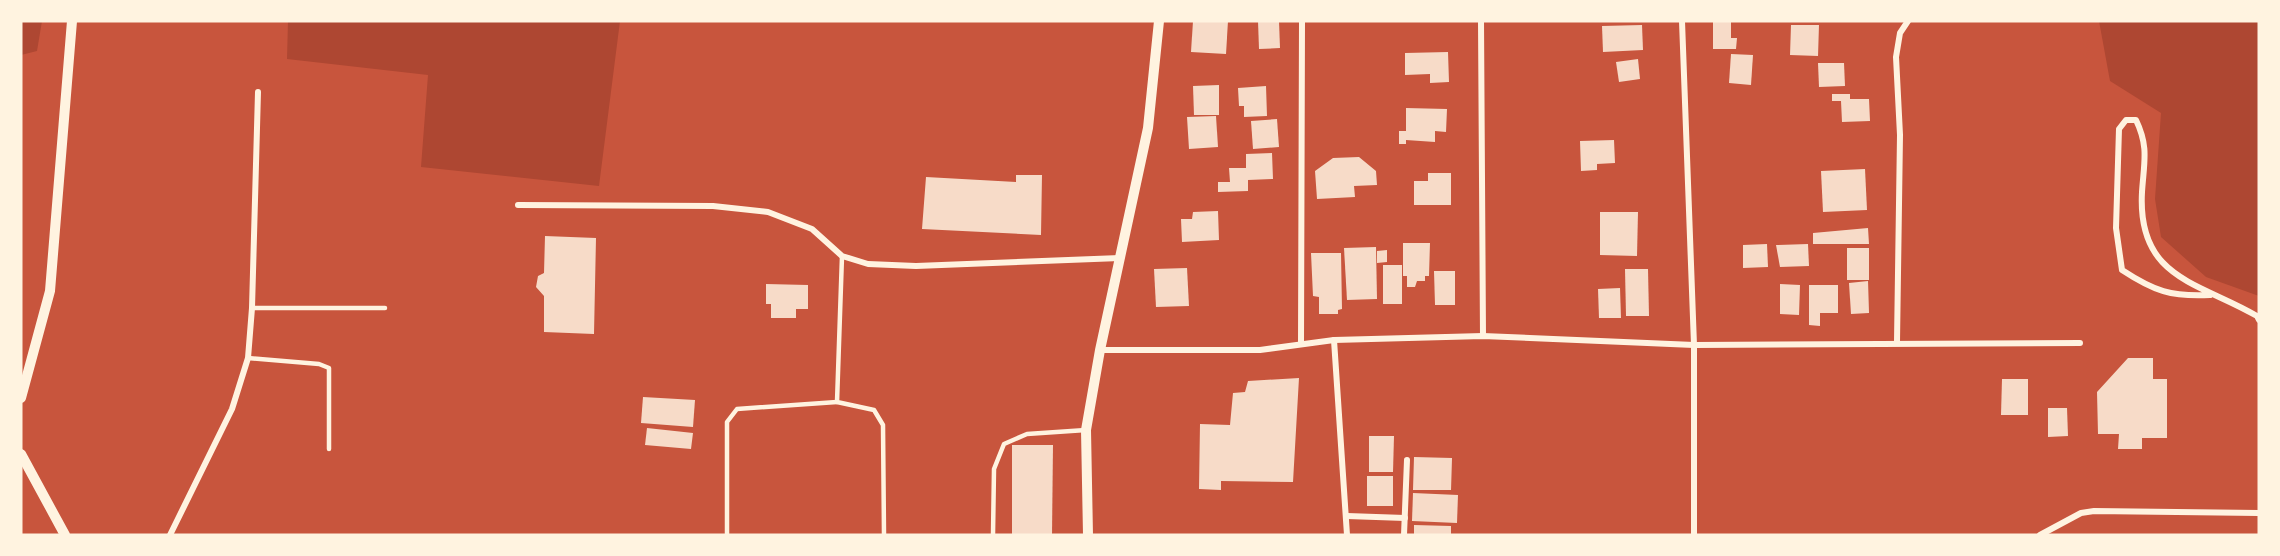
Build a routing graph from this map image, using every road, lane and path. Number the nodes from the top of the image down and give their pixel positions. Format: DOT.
graph roads {
  1 [pos="72,21"];
  2 [pos="1159,21"];
  3 [pos="1302,21"];
  4 [pos="1481,21"];
  5 [pos="1682,21"];
  6 [pos="1908,21"];
  7 [pos="258,92"];
  8 [pos="518,205"];
  9 [pos="842,256"];
  10 [pos="1122,258"];
  11 [pos="2210,295"];
  12 [pos="252,308"];
  13 [pos="385,308"];
  14 [pos="2258,318"];
  15 [pos="1483,336"];
  16 [pos="1334,340"];
  17 [pos="1897,342"];
  18 [pos="2080,343"];
  19 [pos="1301,344"];
  20 [pos="1694,345"];
  21 [pos="1100,350"];
  22 [pos="248,358"];
  23 [pos="21,398"];
  24 [pos="837,402"];
  25 [pos="1086,430"];
  26 [pos="329,449"];
  27 [pos="21,454"];
  28 [pos="1407,460"];
  29 [pos="2259,513"];
  30 [pos="1347,516"];
  31 [pos="1405,518"];
  32 [pos="65,535"];
  33 [pos="170,535"];
  34 [pos="727,535"];
  35 [pos="884,535"];
  36 [pos="993,535"];
  37 [pos="1088,535"];
  38 [pos="1347,535"];
  39 [pos="1404,535"];
  40 [pos="1694,535"];
  41 [pos="2040,535"];
  1 -- 23 [label="street"];
  2 -- 10 [label="street"];
  3 -- 19 [label="street"];
  4 -- 15 [label="street"];
  5 -- 20 [label="street"];
  6 -- 17 [label="street"];
  7 -- 12 [label="street"];
  8 -- 9 [label="street"];
  9 -- 10 [label="street"];
  9 -- 24 [label="lane"];
  10 -- 21 [label="street"];
  11 -- 11 [label="street"];
  11 -- 14 [label="street"];
  12 -- 13 [label="lane"];
  12 -- 22 [label="street"];
  15 -- 16 [label="street"];
  15 -- 20 [label="street"];
  16 -- 19 [label="street"];
  16 -- 30 [label="street"];
  17 -- 18 [label="street"];
  17 -- 20 [label="street"];
  19 -- 21 [label="street"];
  20 -- 40 [label="street"];
  21 -- 25 [label="street"];
  22 -- 26 [label="lane"];
  22 -- 33 [label="street"];
  24 -- 34 [label="lane"];
  24 -- 35 [label="lane"];
  25 -- 36 [label="lane"];
  25 -- 37 [label="street"];
  27 -- 32 [label="street"];
  28 -- 31 [label="street"];
  29 -- 41 [label="street"];
  30 -- 31 [label="street"];
  30 -- 38 [label="street"];
  31 -- 39 [label="street"];
}
